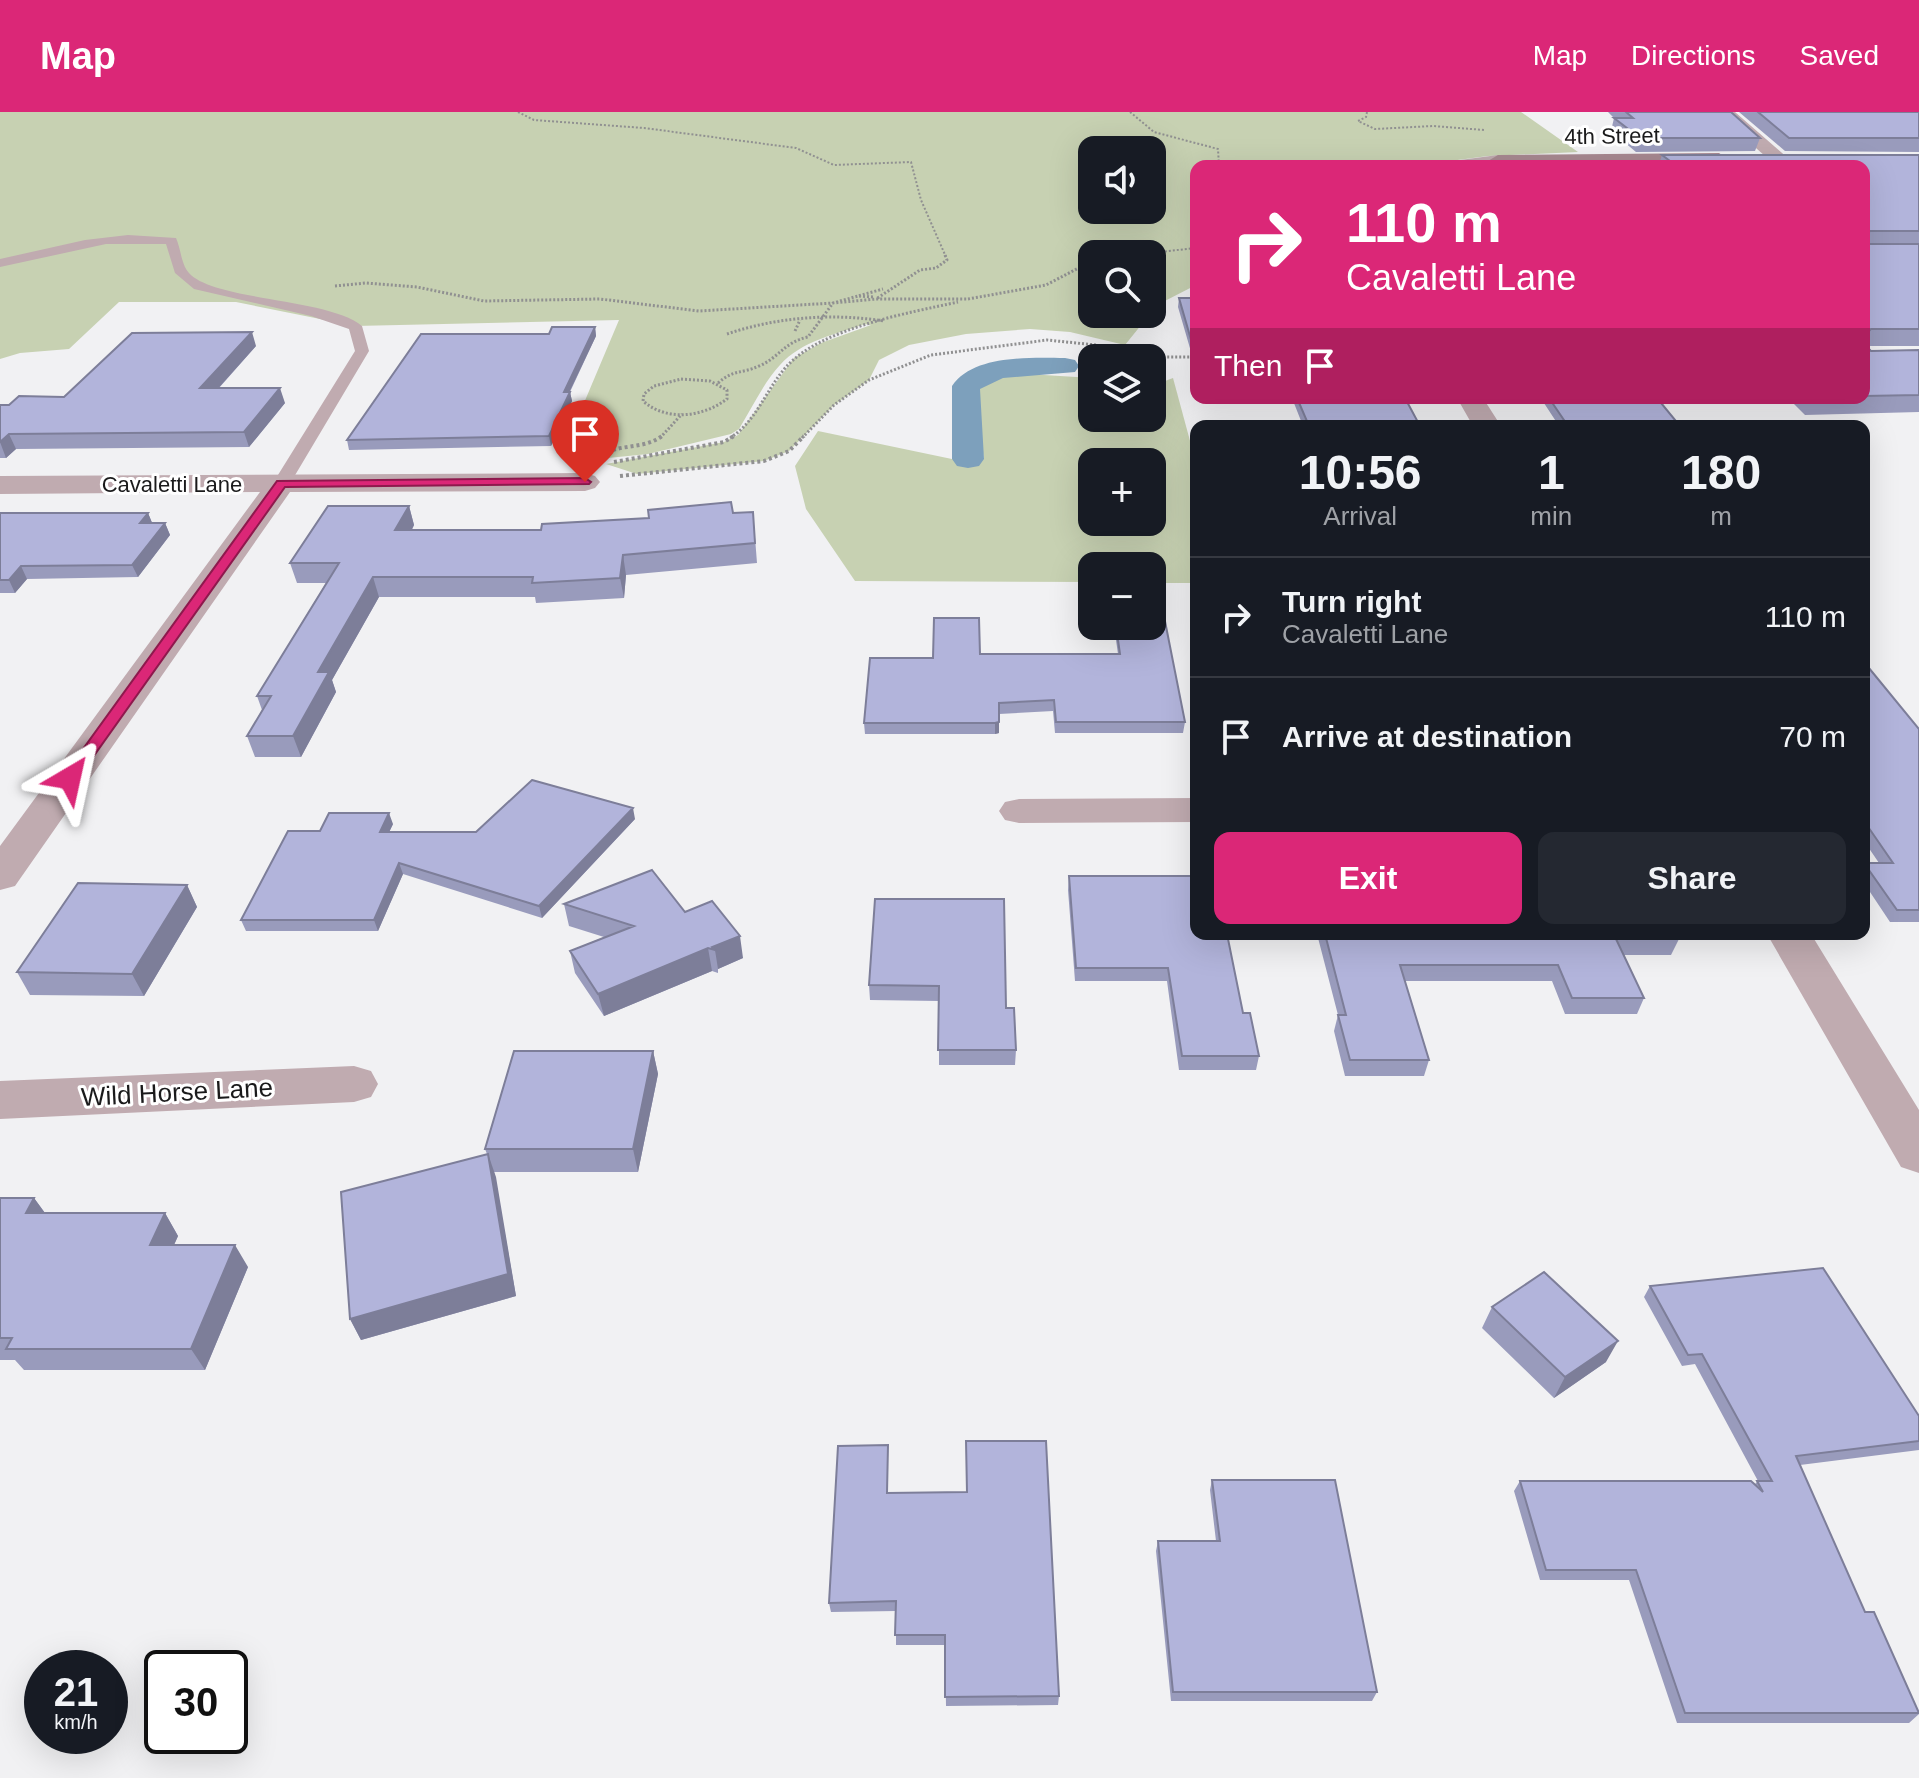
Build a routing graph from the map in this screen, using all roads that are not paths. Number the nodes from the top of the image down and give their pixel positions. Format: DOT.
graph roads {
  1 [pos="1724,112"];
  2 [pos="1788,159"];
  3 [pos="1624,160"];
  4 [pos="0,263"];
  5 [pos="590,471"];
  6 [pos="282,483"];
  7 [pos="0,485"];
  8 [pos="1190,810"];
  9 [pos="1019,811"];
  10 [pos="0,876"];
  11 [pos="1793,940"];
  12 [pos="354,1084"];
  13 [pos="0,1100"];
  14 [pos="1919,1153"];
  1 -- 2 [label="street"];
  2 -- 3 [label="street, 4th Street"];
  4 -- 6 [label="lane"];
  5 -- 6 [label="street, Cavaletti Lane"];
  6 -- 7 [label="street, Cavaletti Lane"];
  6 -- 10 [label="street"];
  8 -- 9 [label="street"];
  11 -- 14 [label="street"];
  12 -- 13 [label="street, Wild Horse Lane"];
}
